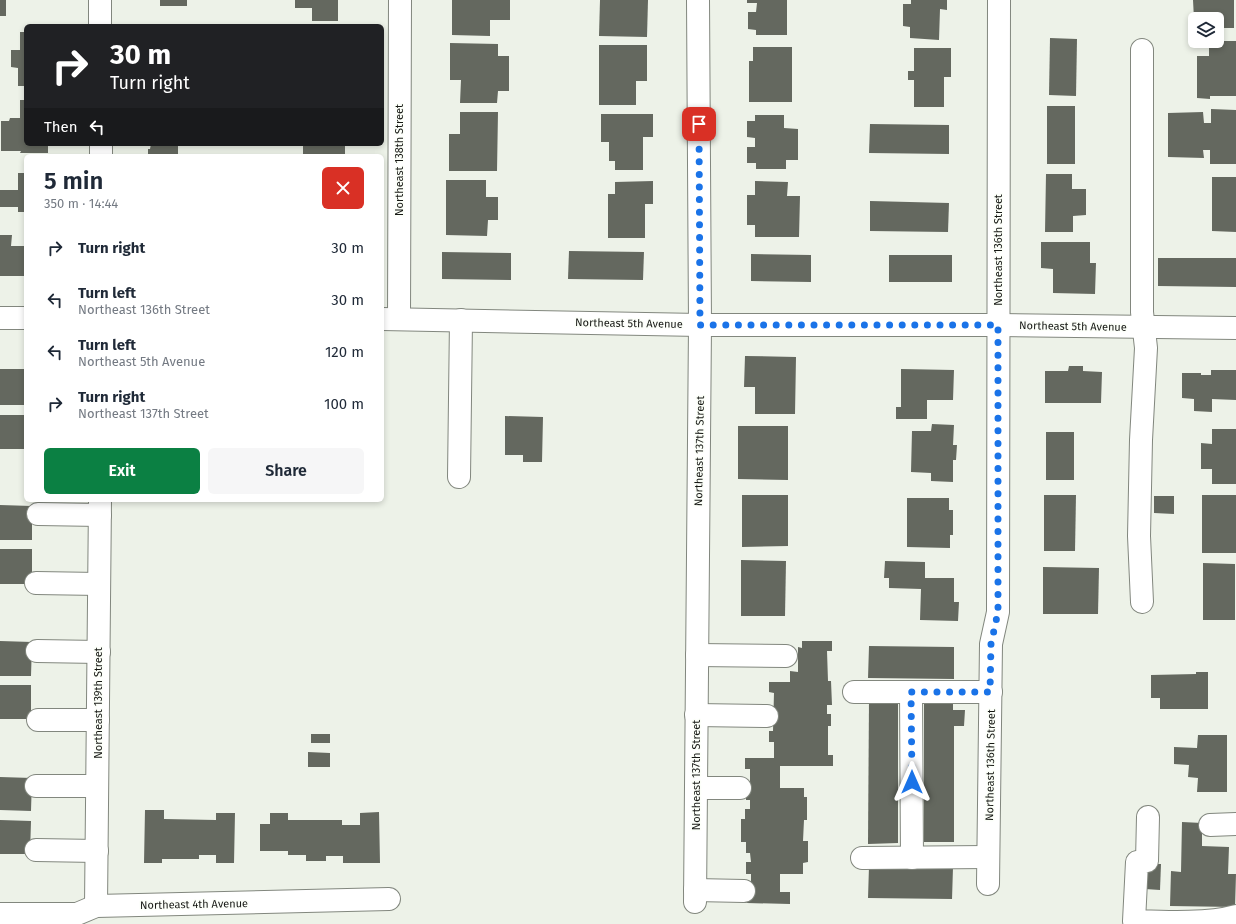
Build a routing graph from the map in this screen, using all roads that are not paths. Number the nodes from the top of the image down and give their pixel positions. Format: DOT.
graph roads {
  1 [pos="100,0"];
  2 [pos="400,0"];
  3 [pos="698,0"];
  4 [pos="999,0"];
  5 [pos="100,24"];
  6 [pos="1142,50"];
  7 [pos="0,318"];
  8 [pos="24,318"];
  9 [pos="391,319"];
  10 [pos="461,320"];
  11 [pos="700,325"];
  12 [pos="998,325"];
  13 [pos="1144,327"];
  14 [pos="1236,328"];
  15 [pos="459,477"];
  16 [pos="100,507"];
  17 [pos="38,514"];
  18 [pos="36,583"];
  19 [pos="99,584"];
  20 [pos="1142,602"];
  21 [pos="37,651"];
  22 [pos="99,652"];
  23 [pos="697,655"];
  24 [pos="786,656"];
  25 [pos="854,692"];
  26 [pos="911,692"];
  27 [pos="990,692"];
  28 [pos="696,715"];
  29 [pos="767,716"];
  30 [pos="38,720"];
  31 [pos="98,720"];
  32 [pos="36,786"];
  33 [pos="97,786"];
  34 [pos="696,788"];
  35 [pos="740,788"];
  36 [pos="1148,817"];
  37 [pos="1236,824"];
  38 [pos="1210,825"];
  39 [pos="36,850"];
  40 [pos="97,851"];
  41 [pos="988,856"];
  42 [pos="862,858"];
  43 [pos="912,858"];
  44 [pos="988,884"];
  45 [pos="744,890"];
  46 [pos="389,900"];
  47 [pos="96,906"];
  48 [pos="0,914"];
  49 [pos="1236,916"];
  1 -- 5 [label="street"];
  2 -- 9 [label="street, Northeast 138th Street"];
  3 -- 11 [label="street, Northeast 137th Street"];
  4 -- 12 [label="street, Northeast 136th Street"];
  6 -- 13 [label="street"];
  7 -- 8 [label="street"];
  9 -- 10 [label="street, Northeast 5th Avenue"];
  10 -- 11 [label="street, Northeast 5th Avenue"];
  10 -- 15 [label="street"];
  11 -- 12 [label="street, Northeast 5th Avenue"];
  11 -- 23 [label="street, Northeast 137th Street"];
  12 -- 13 [label="street, Northeast 5th Avenue"];
  12 -- 27 [label="street, Northeast 136th Street"];
  13 -- 14 [label="street, Northeast 5th Avenue"];
  13 -- 20 [label="street"];
  16 -- 17 [label="street"];
  16 -- 19 [label="street, Northeast 139th Street"];
  18 -- 19 [label="street"];
  19 -- 22 [label="street, Northeast 139th Street"];
  21 -- 22 [label="street"];
  22 -- 31 [label="street, Northeast 139th Street"];
  23 -- 24 [label="street"];
  23 -- 28 [label="street, Northeast 137th Street"];
  25 -- 26 [label="street"];
  26 -- 27 [label="street"];
  26 -- 43 [label="street"];
  27 -- 41 [label="street, Northeast 136th Street"];
  28 -- 29 [label="street"];
  28 -- 34 [label="street, Northeast 137th Street"];
  30 -- 31 [label="street"];
  31 -- 33 [label="street, Northeast 139th Street"];
  32 -- 33 [label="street"];
  33 -- 40 [label="street, Northeast 139th Street"];
  34 -- 35 [label="street"];
  34 -- 45 [label="street, Northeast 137th Street"];
  36 -- 49 [label="street"];
  37 -- 38 [label="street"];
  39 -- 40 [label="street"];
  40 -- 47 [label="street, Northeast 139th Street"];
  41 -- 43 [label="street"];
  41 -- 44 [label="street, Northeast 136th Street"];
  42 -- 43 [label="street"];
  46 -- 47 [label="street, Northeast 4th Avenue"];
  47 -- 48 [label="street, Northeast 4th Avenue"];
}
